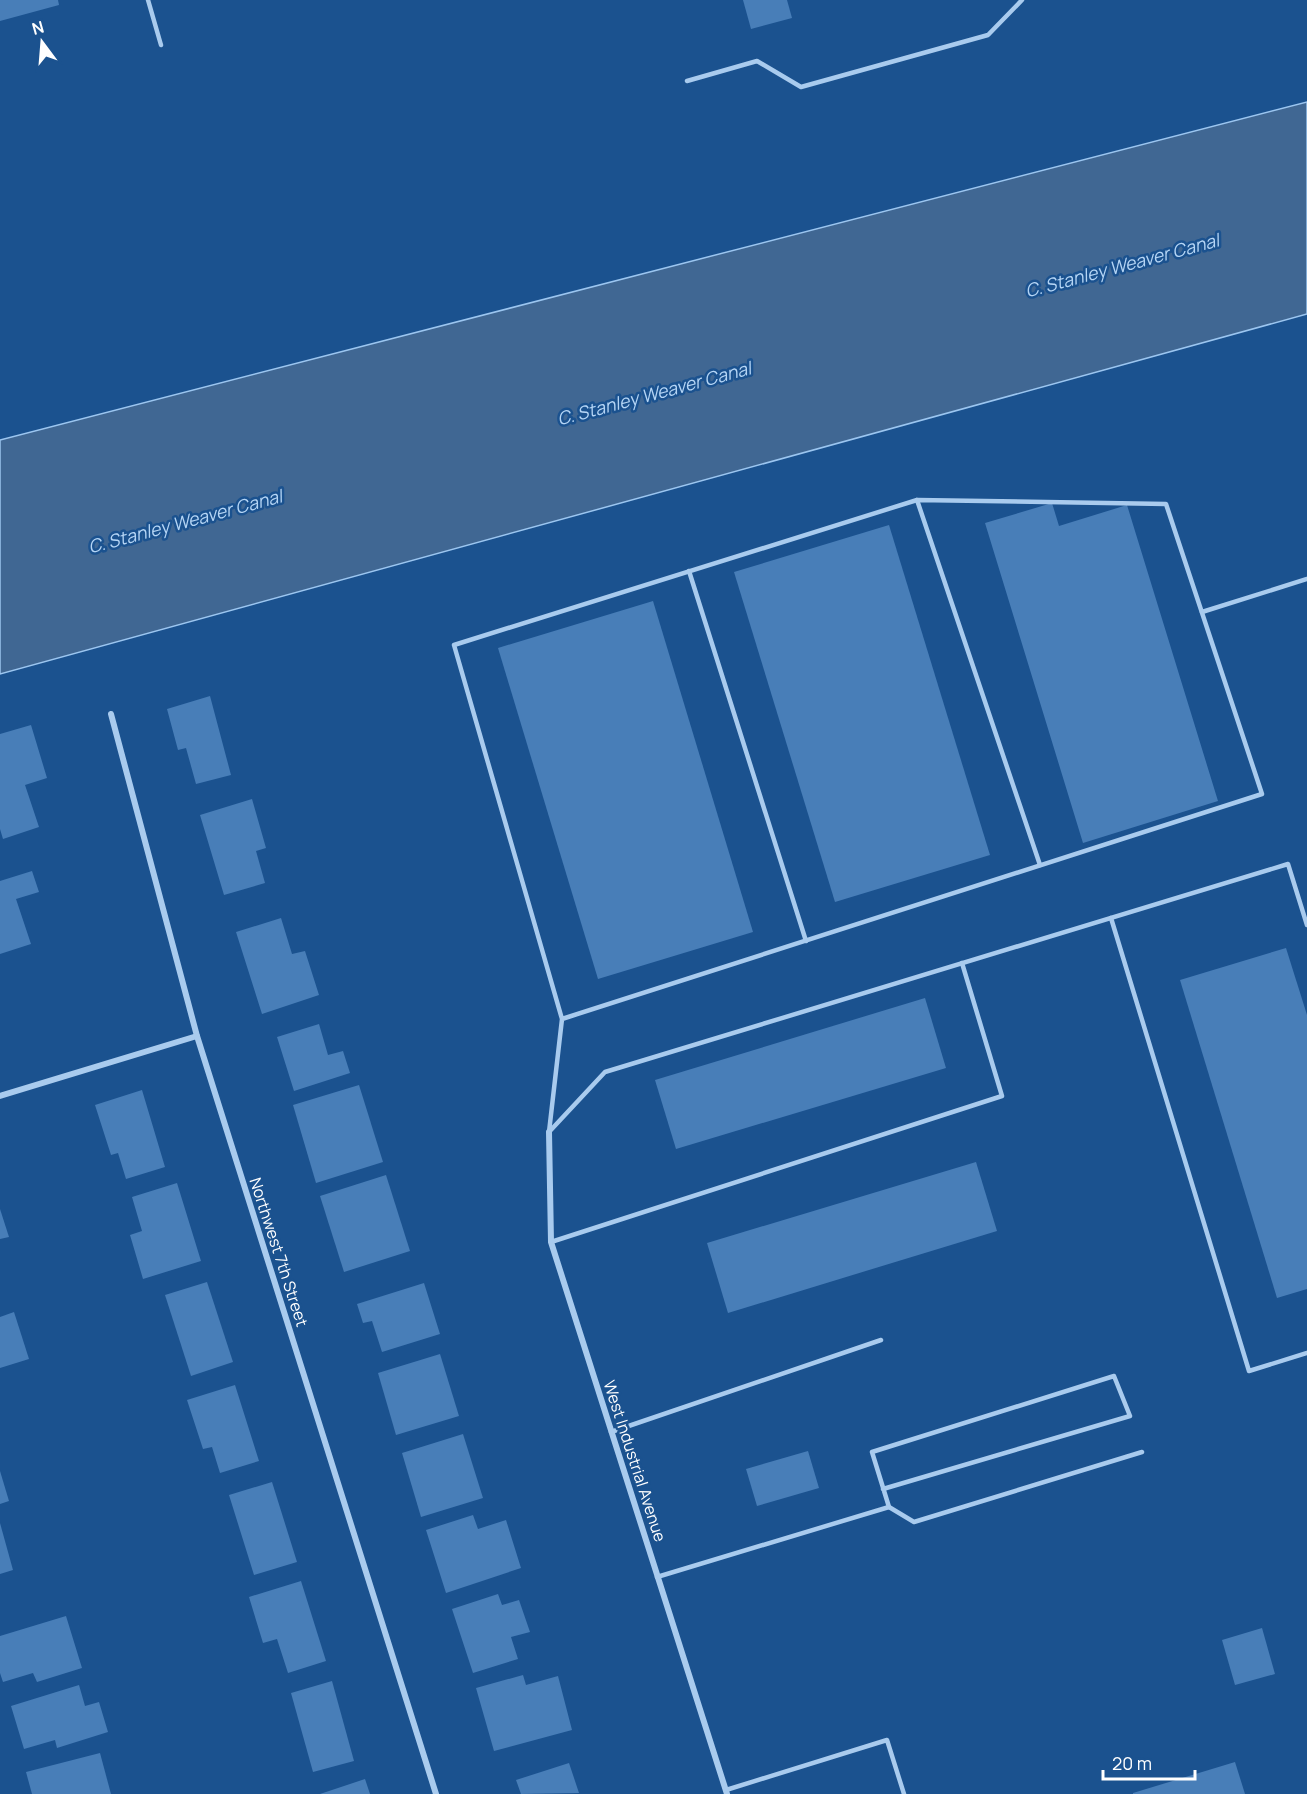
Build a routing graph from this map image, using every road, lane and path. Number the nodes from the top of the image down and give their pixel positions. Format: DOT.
graph roads {
  1 [pos="148,0"];
  2 [pos="1022,0"];
  3 [pos="161,45"];
  4 [pos="687,81"];
  5 [pos="917,500"];
  6 [pos="689,571"];
  7 [pos="1307,579"];
  8 [pos="1202,612"];
  9 [pos="111,714"];
  10 [pos="1040,865"];
  11 [pos="1111,918"];
  12 [pos="1307,925"];
  13 [pos="806,941"];
  14 [pos="962,963"];
  15 [pos="562,1019"];
  16 [pos="197,1036"];
  17 [pos="0,1096"];
  18 [pos="549,1132"];
  19 [pos="550,1242"];
  20 [pos="881,1340"];
  21 [pos="1307,1353"];
  22 [pos="611,1432"];
  23 [pos="1142,1452"];
  24 [pos="883,1489"];
  25 [pos="889,1507"];
  26 [pos="657,1577"];
  27 [pos="726,1792"];
  28 [pos="436,1794"];
  29 [pos="904,1794"];
  1 -- 3 [label="lane"];
  2 -- 4 [label="lane"];
  5 -- 6 [label="lane"];
  5 -- 8 [label="lane"];
  5 -- 10 [label="lane"];
  6 -- 13 [label="lane"];
  6 -- 15 [label="lane"];
  7 -- 8 [label="lane"];
  8 -- 10 [label="lane"];
  9 -- 16 [label="street, Northwest 7th Street"];
  10 -- 13 [label="lane"];
  11 -- 12 [label="lane"];
  11 -- 14 [label="lane"];
  11 -- 21 [label="lane"];
  13 -- 15 [label="lane"];
  14 -- 18 [label="lane"];
  14 -- 19 [label="lane"];
  15 -- 18 [label="lane"];
  16 -- 17 [label="street"];
  16 -- 28 [label="street, Northwest 7th Street"];
  18 -- 19 [label="street, West Industrial Avenue"];
  19 -- 22 [label="street, West Industrial Avenue"];
  20 -- 22 [label="lane"];
  22 -- 26 [label="street, West Industrial Avenue"];
  23 -- 25 [label="lane"];
  24 -- 24 [label="lane"];
  24 -- 25 [label="lane"];
  25 -- 26 [label="lane"];
  26 -- 27 [label="street, West Industrial Avenue"];
  27 -- 29 [label="lane"];
}
